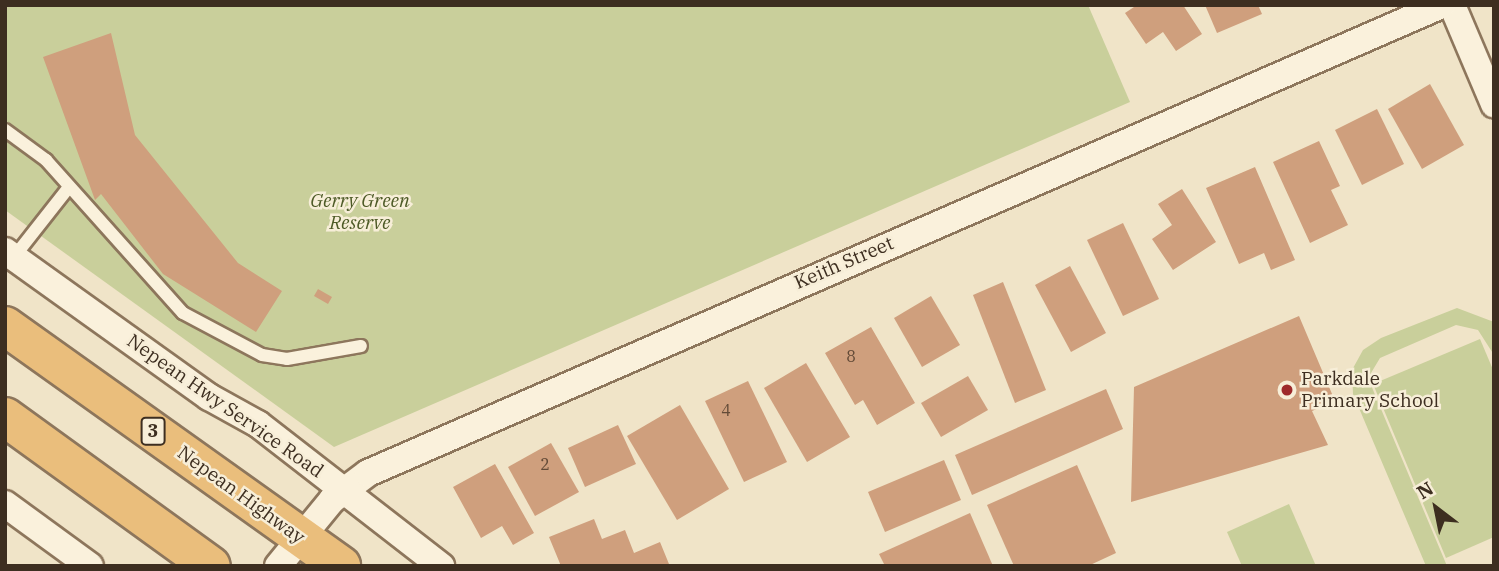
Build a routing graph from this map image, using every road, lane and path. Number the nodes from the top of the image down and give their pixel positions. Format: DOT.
graph roads {
  1 [pos="1442,5"];
  2 [pos="1452,5"];
  3 [pos="1494,104"];
  4 [pos="5,130"];
  5 [pos="69,187"];
  6 [pos="10,254"];
  7 [pos="5,326"];
  8 [pos="361,346"];
  9 [pos="5,417"];
  10 [pos="344,490"];
  11 [pos="5,504"];
  12 [pos="289,551"];
  13 [pos="90,566"];
  14 [pos="211,566"];
  15 [pos="341,566"];
  16 [pos="442,566"];
  1 -- 10 [label="street, Keith Street"];
  2 -- 3 [label="street"];
  4 -- 5 [label="lane"];
  5 -- 6 [label="lane"];
  5 -- 8 [label="lane"];
  6 -- 10 [label="street, Nepean Hwy Service Road"];
  7 -- 12 [label="highway, Nepean Highway / 3"];
  9 -- 14 [label="highway"];
  10 -- 12 [label="street, Keith Street"];
  10 -- 16 [label="street, Nepean Hwy Service Road"];
  11 -- 13 [label="street"];
  12 -- 15 [label="highway, Nepean Highway / 3"];
}
